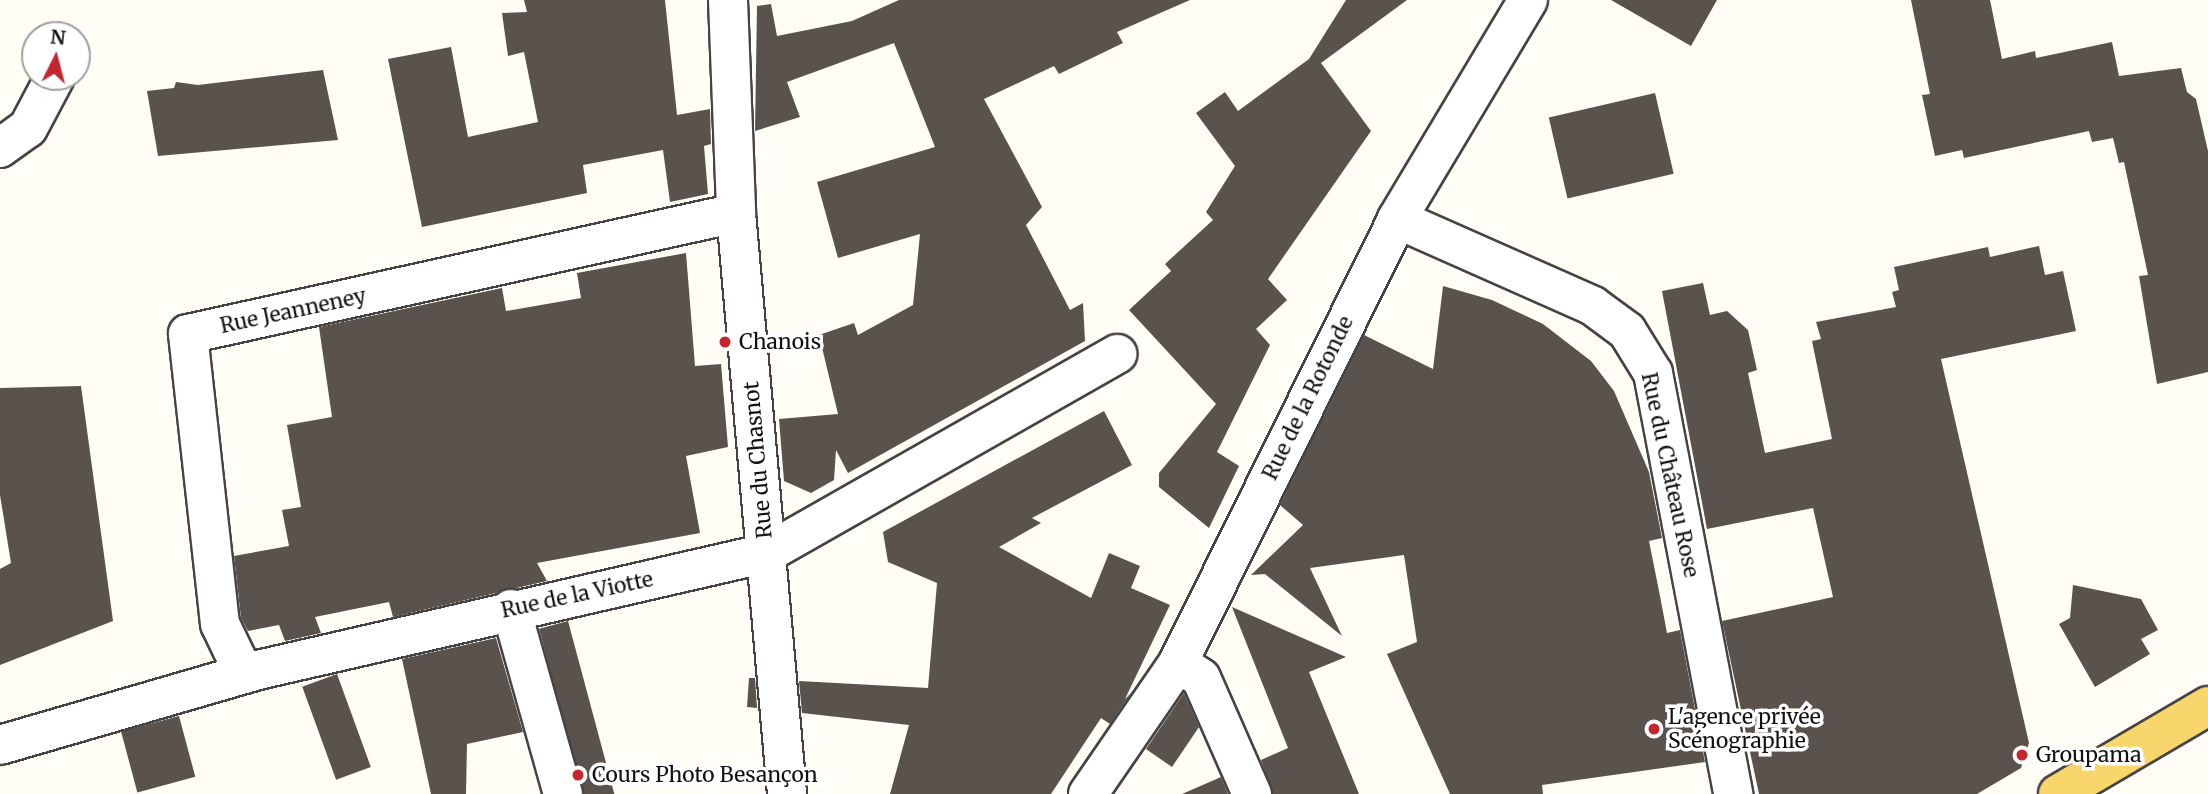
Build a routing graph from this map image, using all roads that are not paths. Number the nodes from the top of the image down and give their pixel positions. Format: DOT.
graph roads {
  1 [pos="728,0"];
  2 [pos="1528,0"];
  3 [pos="48,91"];
  4 [pos="0,148"];
  5 [pos="736,214"];
  6 [pos="1397,219"];
  7 [pos="1116,354"];
  8 [pos="767,553"];
  9 [pos="510,609"];
  10 [pos="1178,663"];
  11 [pos="244,674"];
  12 [pos="2208,706"];
  13 [pos="0,745"];
  14 [pos="563,794"];
  15 [pos="787,794"];
  16 [pos="1088,794"];
  17 [pos="1252,794"];
  18 [pos="1733,794"];
  19 [pos="2058,794"];
  1 -- 5 [label="street, Rue du Chasnot"];
  2 -- 6 [label="street, Rue de la Rotonde"];
  3 -- 4 [label="street"];
  5 -- 8 [label="street, Rue du Chasnot"];
  5 -- 11 [label="street, Rue Jeanneney"];
  6 -- 10 [label="street, Rue de la Rotonde"];
  6 -- 18 [label="street, Rue du Château Rose"];
  7 -- 8 [label="street, Rue de la Viotte"];
  8 -- 9 [label="street, Rue de la Viotte"];
  8 -- 15 [label="street, Rue du Chasnot"];
  9 -- 11 [label="street, Rue de la Viotte"];
  9 -- 14 [label="street"];
  10 -- 16 [label="street, Rue de la Rotonde"];
  10 -- 17 [label="street"];
  11 -- 13 [label="street, Rue de la Viotte"];
  12 -- 19 [label="main road"];
}
